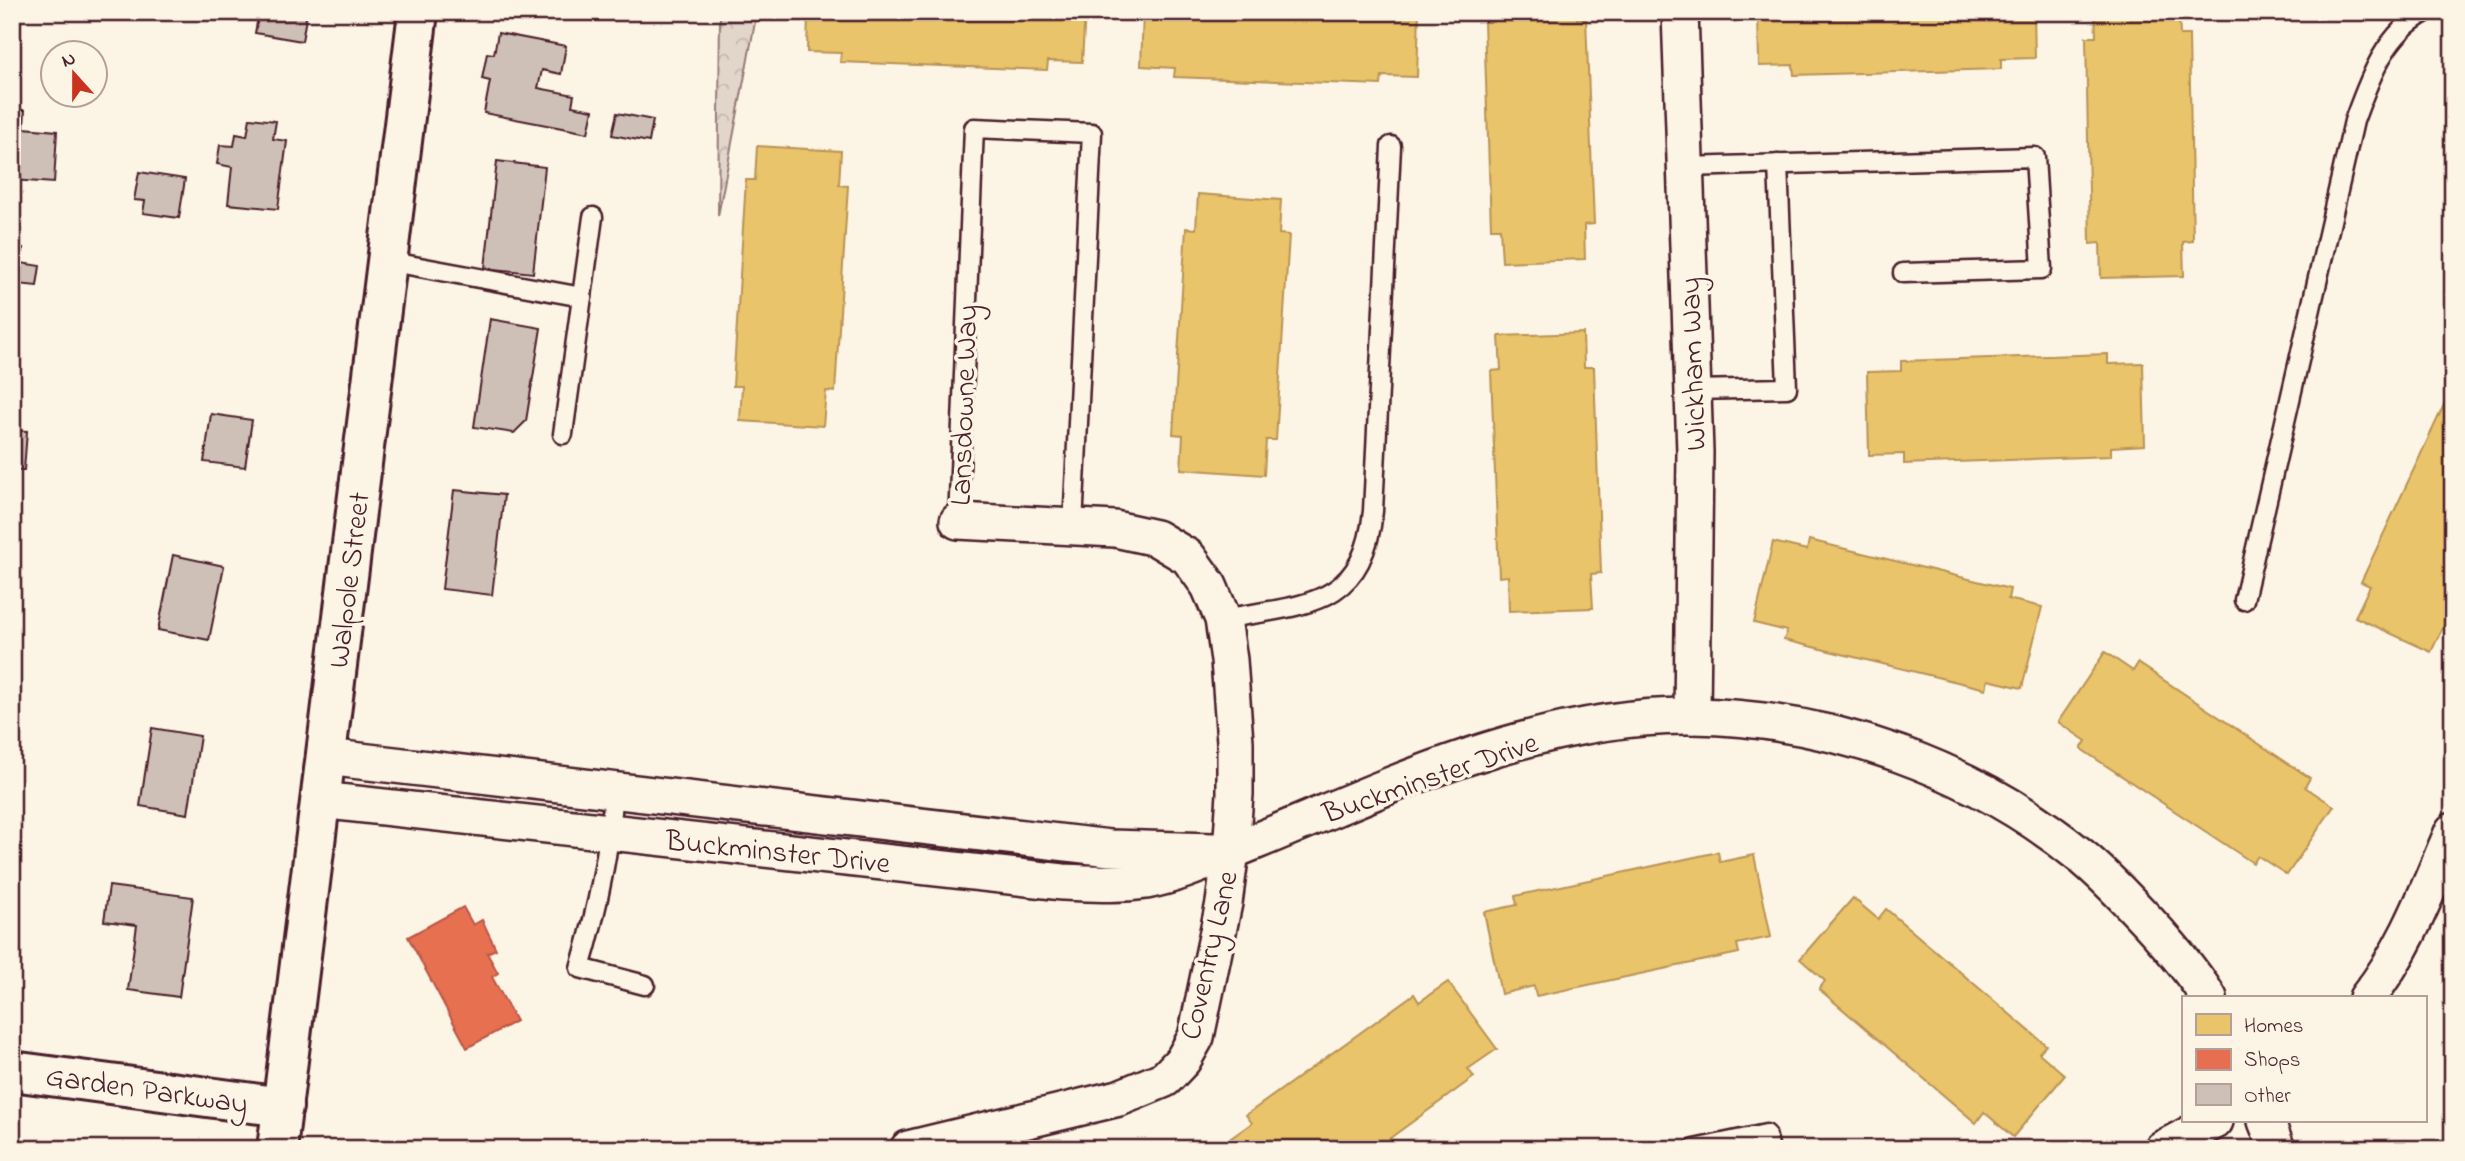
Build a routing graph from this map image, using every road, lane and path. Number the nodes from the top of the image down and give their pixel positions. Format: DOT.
graph roads {
  1 [pos="418,12"];
  2 [pos="1680,12"];
  3 [pos="2426,12"];
  4 [pos="1391,146"];
  5 [pos="1778,164"];
  6 [pos="1686,167"];
  7 [pos="593,217"];
  8 [pos="387,261"];
  9 [pos="1903,272"];
  10 [pos="582,297"];
  11 [pos="1694,390"];
  12 [pos="564,434"];
  13 [pos="958,520"];
  14 [pos="1073,526"];
  15 [pos="2245,600"];
  16 [pos="1223,619"];
  17 [pos="1692,716"];
  18 [pos="326,757"];
  19 [pos="614,790"];
  20 [pos="320,800"];
  21 [pos="2453,831"];
  22 [pos="611,832"];
  23 [pos="1231,851"];
  24 [pos="645,985"];
  25 [pos="2207,996"];
  26 [pos="2369,996"];
  27 [pos="12,1071"];
  28 [pos="283,1107"];
  29 [pos="2213,1122"];
  30 [pos="2266,1122"];
  31 [pos="277,1149"];
  32 [pos="908,1149"];
  33 [pos="1694,1149"];
  34 [pos="1770,1149"];
  35 [pos="2162,1149"];
  36 [pos="2277,1149"];
  1 -- 8 [label="main road, Walpole Street"];
  2 -- 6 [label="street, Wickham Way"];
  3 -- 15 [label="lane"];
  4 -- 16 [label="lane"];
  5 -- 6 [label="lane"];
  5 -- 9 [label="lane"];
  5 -- 11 [label="lane"];
  6 -- 11 [label="street, Wickham Way"];
  7 -- 10 [label="lane"];
  8 -- 10 [label="lane"];
  8 -- 18 [label="main road, Walpole Street"];
  10 -- 12 [label="lane"];
  11 -- 17 [label="street, Wickham Way"];
  13 -- 14 [label="street, Lansdowne Way"];
  13 -- 14 [label="lane, Lansdowne Way"];
  14 -- 16 [label="street, Lansdowne Way"];
  16 -- 23 [label="street, Lansdowne Way"];
  17 -- 23 [label="street, Buckminster Drive"];
  17 -- 25 [label="street, Buckminster Drive"];
  18 -- 19 [label="street, Buckminster Drive"];
  18 -- 20 [label="main road, Walpole Street"];
  19 -- 22 [label="lane"];
  19 -- 23 [label="street, Buckminster Drive"];
  20 -- 22 [label="street, Buckminster Drive"];
  20 -- 28 [label="main road, Walpole Street"];
  21 -- 26 [label="street"];
  22 -- 23 [label="street, Buckminster Drive"];
  22 -- 24 [label="lane"];
  23 -- 32 [label="street, Coventry Lane"];
  27 -- 28 [label="main road, Garden Parkway"];
  28 -- 31 [label="main road, Walpole Street"];
  29 -- 35 [label="street"];
  30 -- 36 [label="street"];
  33 -- 34 [label="lane"];
}
